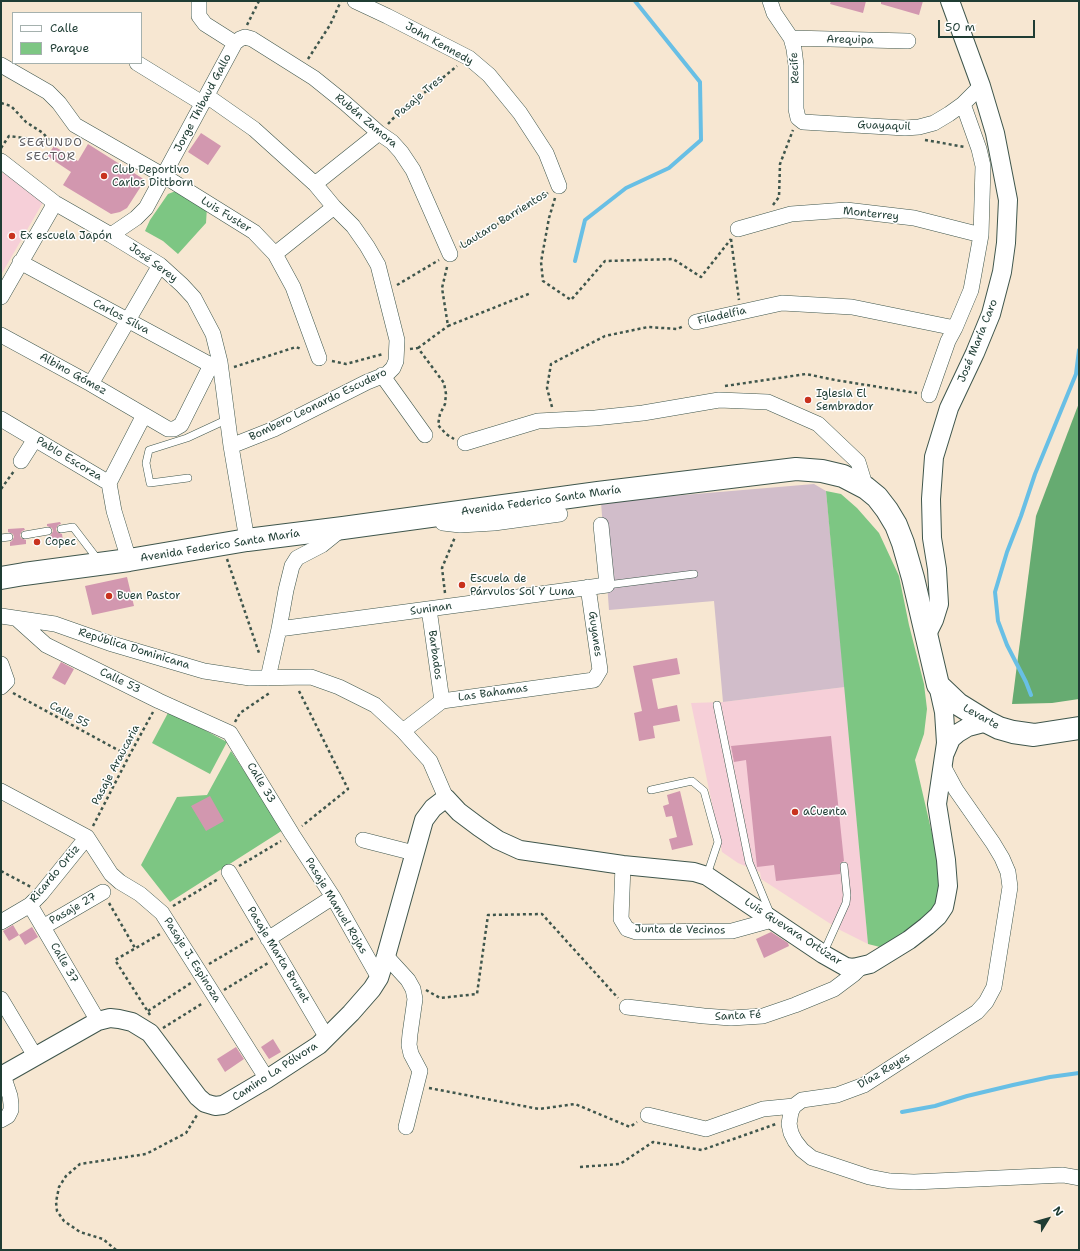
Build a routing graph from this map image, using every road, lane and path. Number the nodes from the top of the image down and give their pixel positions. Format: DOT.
graph roads {
  1 [pos="199,1"];
  2 [pos="259,1"];
  3 [pos="341,1"];
  4 [pos="355,1"];
  5 [pos="770,1"];
  6 [pos="950,1"];
  7 [pos="791,38"];
  8 [pos="240,40"];
  9 [pos="908,41"];
  10 [pos="469,58"];
  11 [pos="139,64"];
  12 [pos="1,65"];
  13 [pos="301,69"];
  14 [pos="981,86"];
  15 [pos="205,99"];
  16 [pos="1,103"];
  17 [pos="963,104"];
  18 [pos="798,118"];
  19 [pos="379,133"];
  20 [pos="48,139"];
  21 [pos="77,141"];
  22 [pos="1,148"];
  23 [pos="1,161"];
  24 [pos="164,176"];
  25 [pos="315,184"];
  26 [pos="559,186"];
  27 [pos="55,203"];
  28 [pos="334,207"];
  29 [pos="771,207"];
  30 [pos="734,234"];
  31 [pos="111,235"];
  32 [pos="981,235"];
  33 [pos="275,254"];
  34 [pos="450,254"];
  35 [pos="20,262"];
  36 [pos="160,265"];
  37 [pos="385,292"];
  38 [pos="531,293"];
  39 [pos="1,297"];
  40 [pos="740,312"];
  41 [pos="128,321"];
  42 [pos="696,322"];
  43 [pos="448,326"];
  44 [pos="955,328"];
  45 [pos="1,335"];
  46 [pos="418,348"];
  47 [pos="397,352"];
  48 [pos="319,358"];
  49 [pos="217,368"];
  50 [pos="382,375"];
  51 [pos="91,384"];
  52 [pos="718,387"];
  53 [pos="929,395"];
  54 [pos="144,415"];
  55 [pos="1,419"];
  56 [pos="228,419"];
  57 [pos="556,420"];
  58 [pos="426,435"];
  59 [pos="35,439"];
  60 [pos="465,443"];
  61 [pos="231,446"];
  62 [pos="21,461"];
  63 [pos="188,478"];
  64 [pos="109,483"];
  65 [pos="866,488"];
  66 [pos="1,489"];
  67 [pos="560,514"];
  68 [pos="440,515"];
  69 [pos="460,525"];
  70 [pos="601,525"];
  71 [pos="343,528"];
  72 [pos="61,529"];
  73 [pos="48,531"];
  74 [pos="25,535"];
  75 [pos="9,537"];
  76 [pos="1,538"];
  77 [pos="247,540"];
  78 [pos="225,556"];
  79 [pos="129,560"];
  80 [pos="101,564"];
  81 [pos="694,574"];
  82 [pos="1,578"];
  83 [pos="607,585"];
  84 [pos="588,587"];
  85 [pos="447,606"];
  86 [pos="429,609"];
  87 [pos="1,616"];
  88 [pos="17,619"];
  89 [pos="279,629"];
  90 [pos="927,634"];
  91 [pos="1,664"];
  92 [pos="268,678"];
  93 [pos="292,678"];
  94 [pos="594,680"];
  95 [pos="938,685"];
  96 [pos="2,687"];
  97 [pos="442,700"];
  98 [pos="160,701"];
  99 [pos="717,705"];
  100 [pos="987,722"];
  101 [pos="1079,728"];
  102 [pos="403,731"];
  103 [pos="230,732"];
  104 [pos="129,756"];
  105 [pos="944,760"];
  106 [pos="652,790"];
  107 [pos="1,791"];
  108 [pos="446,798"];
  109 [pos="292,834"];
  110 [pos="87,837"];
  111 [pos="363,840"];
  112 [pos="414,853"];
  113 [pos="623,865"];
  114 [pos="844,866"];
  115 [pos="1,871"];
  116 [pos="229,872"];
  117 [pos="707,876"];
  118 [pos="103,892"];
  119 [pos="41,894"];
  120 [pos="333,897"];
  121 [pos="30,905"];
  122 [pos="772,920"];
  123 [pos="1,922"];
  124 [pos="43,927"];
  125 [pos="171,927"];
  126 [pos="266,935"];
  127 [pos="135,948"];
  128 [pos="823,954"];
  129 [pos="386,956"];
  130 [pos="861,967"];
  131 [pos="200,973"];
  132 [pos="379,978"];
  133 [pos="408,980"];
  134 [pos="1,999"];
  135 [pos="627,1007"];
  136 [pos="148,1012"];
  137 [pos="152,1018"];
  138 [pos="98,1021"];
  139 [pos="327,1038"];
  140 [pos="34,1056"];
  141 [pos="2,1075"];
  142 [pos="266,1079"];
  143 [pos="417,1086"];
  144 [pos="205,1103"];
  145 [pos="792,1113"];
  146 [pos="648,1115"];
  147 [pos="1,1120"];
  148 [pos="406,1127"];
  149 [pos="580,1167"];
  150 [pos="1079,1178"];
  151 [pos="116,1250"];
  1 -- 8 [label="street"];
  2 -- 8 [label="path"];
  3 -- 13 [label="path"];
  4 -- 10 [label="street, John Kennedy"];
  5 -- 7 [label="street, Recife"];
  6 -- 14 [label="street, José María Caro"];
  7 -- 9 [label="street, Arequipa"];
  7 -- 18 [label="street, Recife"];
  8 -- 13 [label="street, Rubén Zamora"];
  8 -- 15 [label="street, Jorge Thibaud Gallo"];
  10 -- 19 [label="path, Pasaje Tres"];
  10 -- 26 [label="street, John Kennedy"];
  11 -- 15 [label="street, Bombero Leonardo Escudero"];
  12 -- 24 [label="street, Luis Fuster"];
  13 -- 19 [label="street, Rubén Zamora"];
  14 -- 17 [label="street, Guayaquil"];
  14 -- 90 [label="street, José María Caro"];
  15 -- 24 [label="street, Jorge Thibaud Gallo"];
  15 -- 25 [label="street, Bombero Leonardo Escudero"];
  16 -- 20 [label="path"];
  17 -- 18 [label="street, Guayaquil"];
  17 -- 32 [label="street"];
  18 -- 29 [label="path"];
  19 -- 25 [label="street"];
  19 -- 34 [label="street, Rubén Zamora"];
  20 -- 21 [label="path"];
  20 -- 22 [label="path"];
  23 -- 27 [label="street, José Serey"];
  24 -- 31 [label="street, Jorge Thibaud Gallo"];
  24 -- 33 [label="street, Luis Fuster"];
  25 -- 28 [label="street, Bombero Leonardo Escudero"];
  26 -- 30 [label="path"];
  26 -- 34 [label="path, Lautaro Barrientos"];
  27 -- 31 [label="street, José Serey"];
  27 -- 35 [label="street"];
  28 -- 33 [label="street"];
  28 -- 37 [label="street, Bombero Leonardo Escudero"];
  30 -- 32 [label="street, Monterrey"];
  30 -- 40 [label="path"];
  31 -- 36 [label="street, José Serey"];
  32 -- 44 [label="street"];
  33 -- 48 [label="street, Luis Fuster"];
  34 -- 37 [label="path, Lautaro Barrientos"];
  34 -- 43 [label="path"];
  35 -- 39 [label="street"];
  35 -- 41 [label="street, Carlos Silva"];
  36 -- 41 [label="street"];
  36 -- 49 [label="street, José Serey"];
  37 -- 47 [label="street, Bombero Leonardo Escudero"];
  38 -- 43 [label="path"];
  40 -- 42 [label="street, Filadelfia"];
  40 -- 44 [label="street, Filadelfia"];
  41 -- 49 [label="street, Carlos Silva"];
  41 -- 51 [label="street"];
  42 -- 57 [label="path, Filadelfia"];
  43 -- 46 [label="path"];
  44 -- 53 [label="street"];
  45 -- 51 [label="street, Albino Gómez"];
  46 -- 47 [label="path"];
  46 -- 60 [label="path"];
  47 -- 50 [label="street, Bombero Leonardo Escudero"];
  49 -- 54 [label="street"];
  49 -- 56 [label="street, José Serey"];
  50 -- 58 [label="street"];
  50 -- 61 [label="street, Bombero Leonardo Escudero"];
  51 -- 54 [label="street, Albino Gómez"];
  52 -- 53 [label="path"];
  54 -- 64 [label="street"];
  55 -- 59 [label="street, Pablo Escorza"];
  56 -- 61 [label="street, José Serey"];
  56 -- 63 [label="lane"];
  57 -- 60 [label="street"];
  57 -- 65 [label="street"];
  59 -- 62 [label="street"];
  59 -- 64 [label="street, Pablo Escorza"];
  61 -- 77 [label="street, José Serey"];
  62 -- 66 [label="path"];
  64 -- 79 [label="street, Pablo Escorza"];
  65 -- 68 [label="main road, Avenida Federico Santa María"];
  65 -- 90 [label="main road, Avenida Federico Santa María"];
  67 -- 69 [label="street"];
  68 -- 69 [label="street"];
  68 -- 71 [label="main road, Avenida Federico Santa María"];
  69 -- 85 [label="path"];
  70 -- 83 [label="street"];
  71 -- 77 [label="main road, Avenida Federico Santa María"];
  71 -- 89 [label="street"];
  72 -- 80 [label="lane"];
  73 -- 74 [label="lane"];
  75 -- 76 [label="lane"];
  77 -- 79 [label="main road, Avenida Federico Santa María"];
  78 -- 92 [label="path"];
  79 -- 80 [label="main road, Avenida Federico Santa María"];
  80 -- 82 [label="main road, Avenida Federico Santa María"];
  81 -- 83 [label="lane"];
  83 -- 84 [label="street, Suninan"];
  84 -- 85 [label="street, Suninan"];
  84 -- 94 [label="street, Guyanes"];
  85 -- 86 [label="street, Suninan"];
  86 -- 89 [label="street, Suninan"];
  86 -- 97 [label="street, Barbados"];
  87 -- 88 [label="street, República Dominicana"];
  88 -- 92 [label="street, República Dominicana"];
  88 -- 98 [label="street, Calle 53"];
  89 -- 92 [label="street"];
  90 -- 95 [label="main road, Avenida Federico Santa María"];
  91 -- 96 [label="street"];
  92 -- 93 [label="street, República Dominicana"];
  93 -- 102 [label="street, República Dominicana"];
  93 -- 103 [label="path"];
  94 -- 97 [label="street, Las Bahamas"];
  95 -- 100 [label="main road, Levarte"];
  95 -- 105 [label="street"];
  96 -- 104 [label="path, Calle 55"];
  97 -- 102 [label="street, Las Bahamas"];
  98 -- 103 [label="street, Calle 53"];
  98 -- 104 [label="path, Pasaje Araucaria"];
  99 -- 122 [label="lane"];
  100 -- 101 [label="main road, Levarte"];
  100 -- 105 [label="street"];
  102 -- 108 [label="street, República Dominicana"];
  103 -- 109 [label="street, Calle 33"];
  104 -- 110 [label="path, Pasaje Araucaria"];
  105 -- 130 [label="street"];
  105 -- 145 [label="street, Díaz Reyes"];
  106 -- 117 [label="lane"];
  107 -- 110 [label="street"];
  108 -- 112 [label="street, Camino La Pólvora"];
  108 -- 113 [label="street, Luis Guevara Ortúzar"];
  109 -- 120 [label="street, Pasaje Manuel Rojas"];
  110 -- 119 [label="street, Ricardo Ortiz"];
  110 -- 125 [label="street, Pasaje J. Espinoza"];
  111 -- 112 [label="street"];
  112 -- 129 [label="street, Camino La Pólvora"];
  113 -- 117 [label="street, Luis Guevara Ortúzar"];
  113 -- 122 [label="street, Junta de Vecinos"];
  114 -- 128 [label="lane"];
  115 -- 119 [label="path"];
  116 -- 126 [label="street, Pasaje Marta Brunet"];
  117 -- 122 [label="street, Luis Guevara Ortúzar"];
  118 -- 124 [label="street, Pasaje 27"];
  118 -- 127 [label="path"];
  119 -- 121 [label="street, Ricardo Ortiz"];
  120 -- 126 [label="street"];
  120 -- 132 [label="street, Pasaje Manuel Rojas"];
  121 -- 123 [label="street, Ricardo Ortiz"];
  121 -- 124 [label="street, Calle 37"];
  122 -- 128 [label="street, Luis Guevara Ortúzar"];
  124 -- 138 [label="street, Calle 37"];
  125 -- 127 [label="path"];
  125 -- 131 [label="street, Pasaje J. Espinoza"];
  126 -- 131 [label="path"];
  126 -- 139 [label="street, Pasaje Marta Brunet"];
  127 -- 136 [label="path"];
  128 -- 130 [label="street, Luis Guevara Ortúzar"];
  129 -- 132 [label="street, Camino La Pólvora"];
  129 -- 133 [label="street"];
  130 -- 135 [label="street, Santa Fé"];
  131 -- 136 [label="path"];
  131 -- 142 [label="street, Pasaje J. Espinoza"];
  132 -- 139 [label="street, Camino La Pólvora"];
  133 -- 135 [label="path"];
  133 -- 143 [label="street"];
  134 -- 140 [label="street"];
  136 -- 137 [label="path"];
  138 -- 140 [label="street"];
  138 -- 144 [label="street"];
  139 -- 142 [label="street, Camino La Pólvora"];
  140 -- 141 [label="street"];
  141 -- 147 [label="street"];
  142 -- 144 [label="street, Camino La Pólvora"];
  143 -- 146 [label="path"];
  143 -- 148 [label="street"];
  144 -- 151 [label="path"];
  145 -- 146 [label="street, Díaz Reyes"];
  145 -- 149 [label="path"];
  145 -- 150 [label="street"];
}
